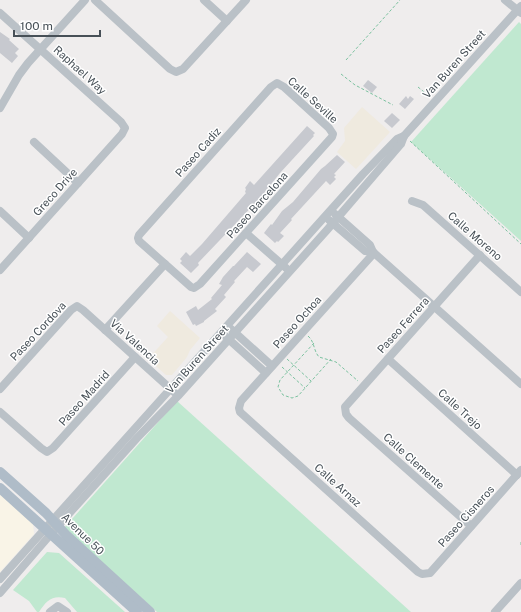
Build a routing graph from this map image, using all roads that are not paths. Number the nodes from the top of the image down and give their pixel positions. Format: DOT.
graph roads {
  1 [pos="85,0"];
  2 [pos="95,0"];
  3 [pos="204,0"];
  4 [pos="246,0"];
  5 [pos="505,0"];
  6 [pos="520,10"];
  7 [pos="0,13"];
  8 [pos="227,21"];
  9 [pos="40,49"];
  10 [pos="277,83"];
  11 [pos="0,108"];
  12 [pos="125,128"];
  13 [pos="333,134"];
  14 [pos="404,136"];
  15 [pos="34,142"];
  16 [pos="78,183"];
  17 [pos="412,201"];
  18 [pos="0,211"];
  19 [pos="328,214"];
  20 [pos="336,220"];
  21 [pos="246,233"];
  22 [pos="29,238"];
  23 [pos="373,252"];
  24 [pos="480,255"];
  25 [pos="164,264"];
  26 [pos="282,265"];
  27 [pos="0,270"];
  28 [pos="290,272"];
  29 [pos="521,292"];
  30 [pos="77,306"];
  31 [pos="434,307"];
  32 [pos="227,326"];
  33 [pos="105,330"];
  34 [pos="221,333"];
  35 [pos="235,333"];
  36 [pos="228,340"];
  37 [pos="135,357"];
  38 [pos="388,359"];
  39 [pos="272,366"];
  40 [pos="266,373"];
  41 [pos="521,384"];
  42 [pos="171,388"];
  43 [pos="0,389"];
  44 [pos="178,396"];
  45 [pos="239,408"];
  46 [pos="345,411"];
  47 [pos="0,412"];
  48 [pos="0,472"];
  49 [pos="519,473"];
  50 [pos="0,477"];
  51 [pos="17,487"];
  52 [pos="0,488"];
  53 [pos="471,526"];
  54 [pos="51,528"];
  55 [pos="426,574"];
  56 [pos="0,579"];
  57 [pos="521,583"];
  58 [pos="0,592"];
  59 [pos="50,612"];
  60 [pos="67,612"];
  61 [pos="137,612"];
  62 [pos="150,612"];
  63 [pos="495,612"];
  1 -- 9 [label="street"];
  2 -- 8 [label="street"];
  3 -- 8 [label="street"];
  4 -- 8 [label="street"];
  5 -- 6 [label="street"];
  6 -- 14 [label="street, Van Buren Street"];
  7 -- 9 [label="street, Raphael Way"];
  9 -- 11 [label="street"];
  9 -- 12 [label="street, Raphael Way"];
  10 -- 13 [label="street, Calle Seville"];
  10 -- 25 [label="street, Paseo Cadiz"];
  12 -- 16 [label="street, Greco Drive"];
  13 -- 21 [label="street, Paseo Barcelona"];
  14 -- 19 [label="street, Van Buren Street"];
  14 -- 20 [label="street, Van Buren Street"];
  15 -- 16 [label="street"];
  16 -- 22 [label="street, Greco Drive"];
  17 -- 24 [label="street, Calle Moreno"];
  18 -- 22 [label="street"];
  19 -- 20 [label="street"];
  19 -- 26 [label="street, Van Buren Street"];
  20 -- 23 [label="street"];
  20 -- 28 [label="street, Van Buren Street"];
  21 -- 25 [label="street, Paseo Barcelona"];
  21 -- 26 [label="street"];
  22 -- 27 [label="street, Greco Drive"];
  23 -- 31 [label="street"];
  23 -- 39 [label="street, Paseo Ochoa"];
  24 -- 29 [label="street, Calle Moreno"];
  24 -- 31 [label="street, Paseo Ferrera"];
  25 -- 33 [label="street"];
  26 -- 28 [label="street"];
  26 -- 32 [label="street, Van Buren Street"];
  28 -- 35 [label="street, Van Buren Street"];
  30 -- 33 [label="street, Via Valencia"];
  30 -- 43 [label="street, Paseo Cordova"];
  31 -- 38 [label="street, Paseo Ferrera"];
  31 -- 41 [label="street"];
  32 -- 34 [label="street, Van Buren Street"];
  32 -- 35 [label="street"];
  33 -- 37 [label="street, Via Valencia"];
  34 -- 36 [label="street"];
  34 -- 42 [label="street, Van Buren Street"];
  35 -- 36 [label="street, Van Buren Street"];
  35 -- 39 [label="street"];
  36 -- 40 [label="street"];
  36 -- 44 [label="street, Van Buren Street"];
  37 -- 42 [label="street, Via Valencia"];
  37 -- 47 [label="street, Paseo Madrid"];
  38 -- 46 [label="street, Paseo Ferrera"];
  38 -- 49 [label="street, Calle Trejo"];
  39 -- 40 [label="street, Paseo Ochoa"];
  40 -- 45 [label="street, Paseo Ochoa"];
  42 -- 44 [label="street, Via Valencia"];
  42 -- 54 [label="street, Van Buren Street"];
  44 -- 54 [label="street, Van Buren Street"];
  45 -- 55 [label="street, Calle Arnaz"];
  46 -- 53 [label="street, Calle Clemente"];
  48 -- 51 [label="main road, Avenue 50"];
  49 -- 53 [label="street, Paseo Cisneros"];
  50 -- 51 [label="main road"];
  51 -- 54 [label="main road, Avenue 50"];
  52 -- 54 [label="main road, Avenue 50"];
  53 -- 55 [label="street, Paseo Cisneros"];
  54 -- 56 [label="street, Van Buren Street"];
  54 -- 58 [label="street, Van Buren Street"];
  54 -- 61 [label="main road, Avenue 50"];
  54 -- 62 [label="main road, Avenue 50"];
  57 -- 63 [label="street"];
  59 -- 60 [label="street"];
}
